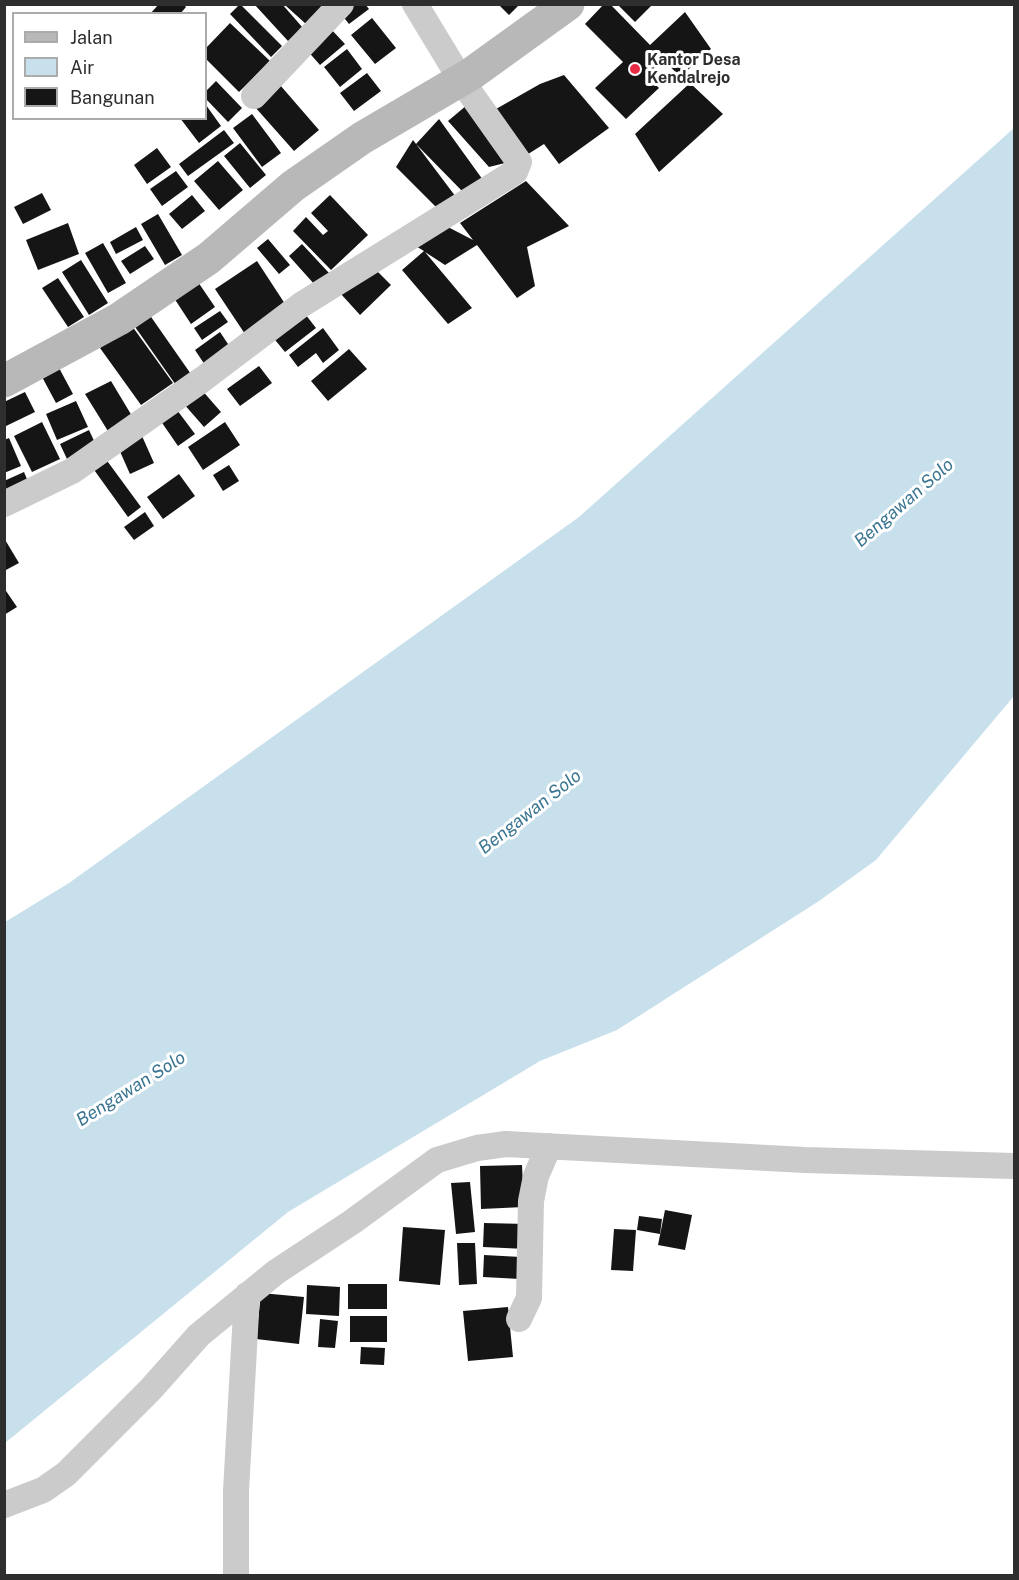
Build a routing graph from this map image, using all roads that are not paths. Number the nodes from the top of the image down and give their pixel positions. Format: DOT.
graph roads {
  1 [pos="341,4"];
  2 [pos="415,4"];
  3 [pos="568,4"];
  4 [pos="461,80"];
  5 [pos="254,96"];
  6 [pos="4,381"];
  7 [pos="4,504"];
  8 [pos="549,1146"];
  9 [pos="1014,1166"];
  10 [pos="247,1295"];
  11 [pos="519,1319"];
  12 [pos="4,1505"];
  13 [pos="236,1575"];
  1 -- 5 [label="street"];
  2 -- 4 [label="street"];
  3 -- 4 [label="street"];
  4 -- 6 [label="street"];
  4 -- 7 [label="street"];
  8 -- 9 [label="street"];
  8 -- 10 [label="street"];
  8 -- 11 [label="street"];
  10 -- 12 [label="street"];
  10 -- 13 [label="street"];
}
